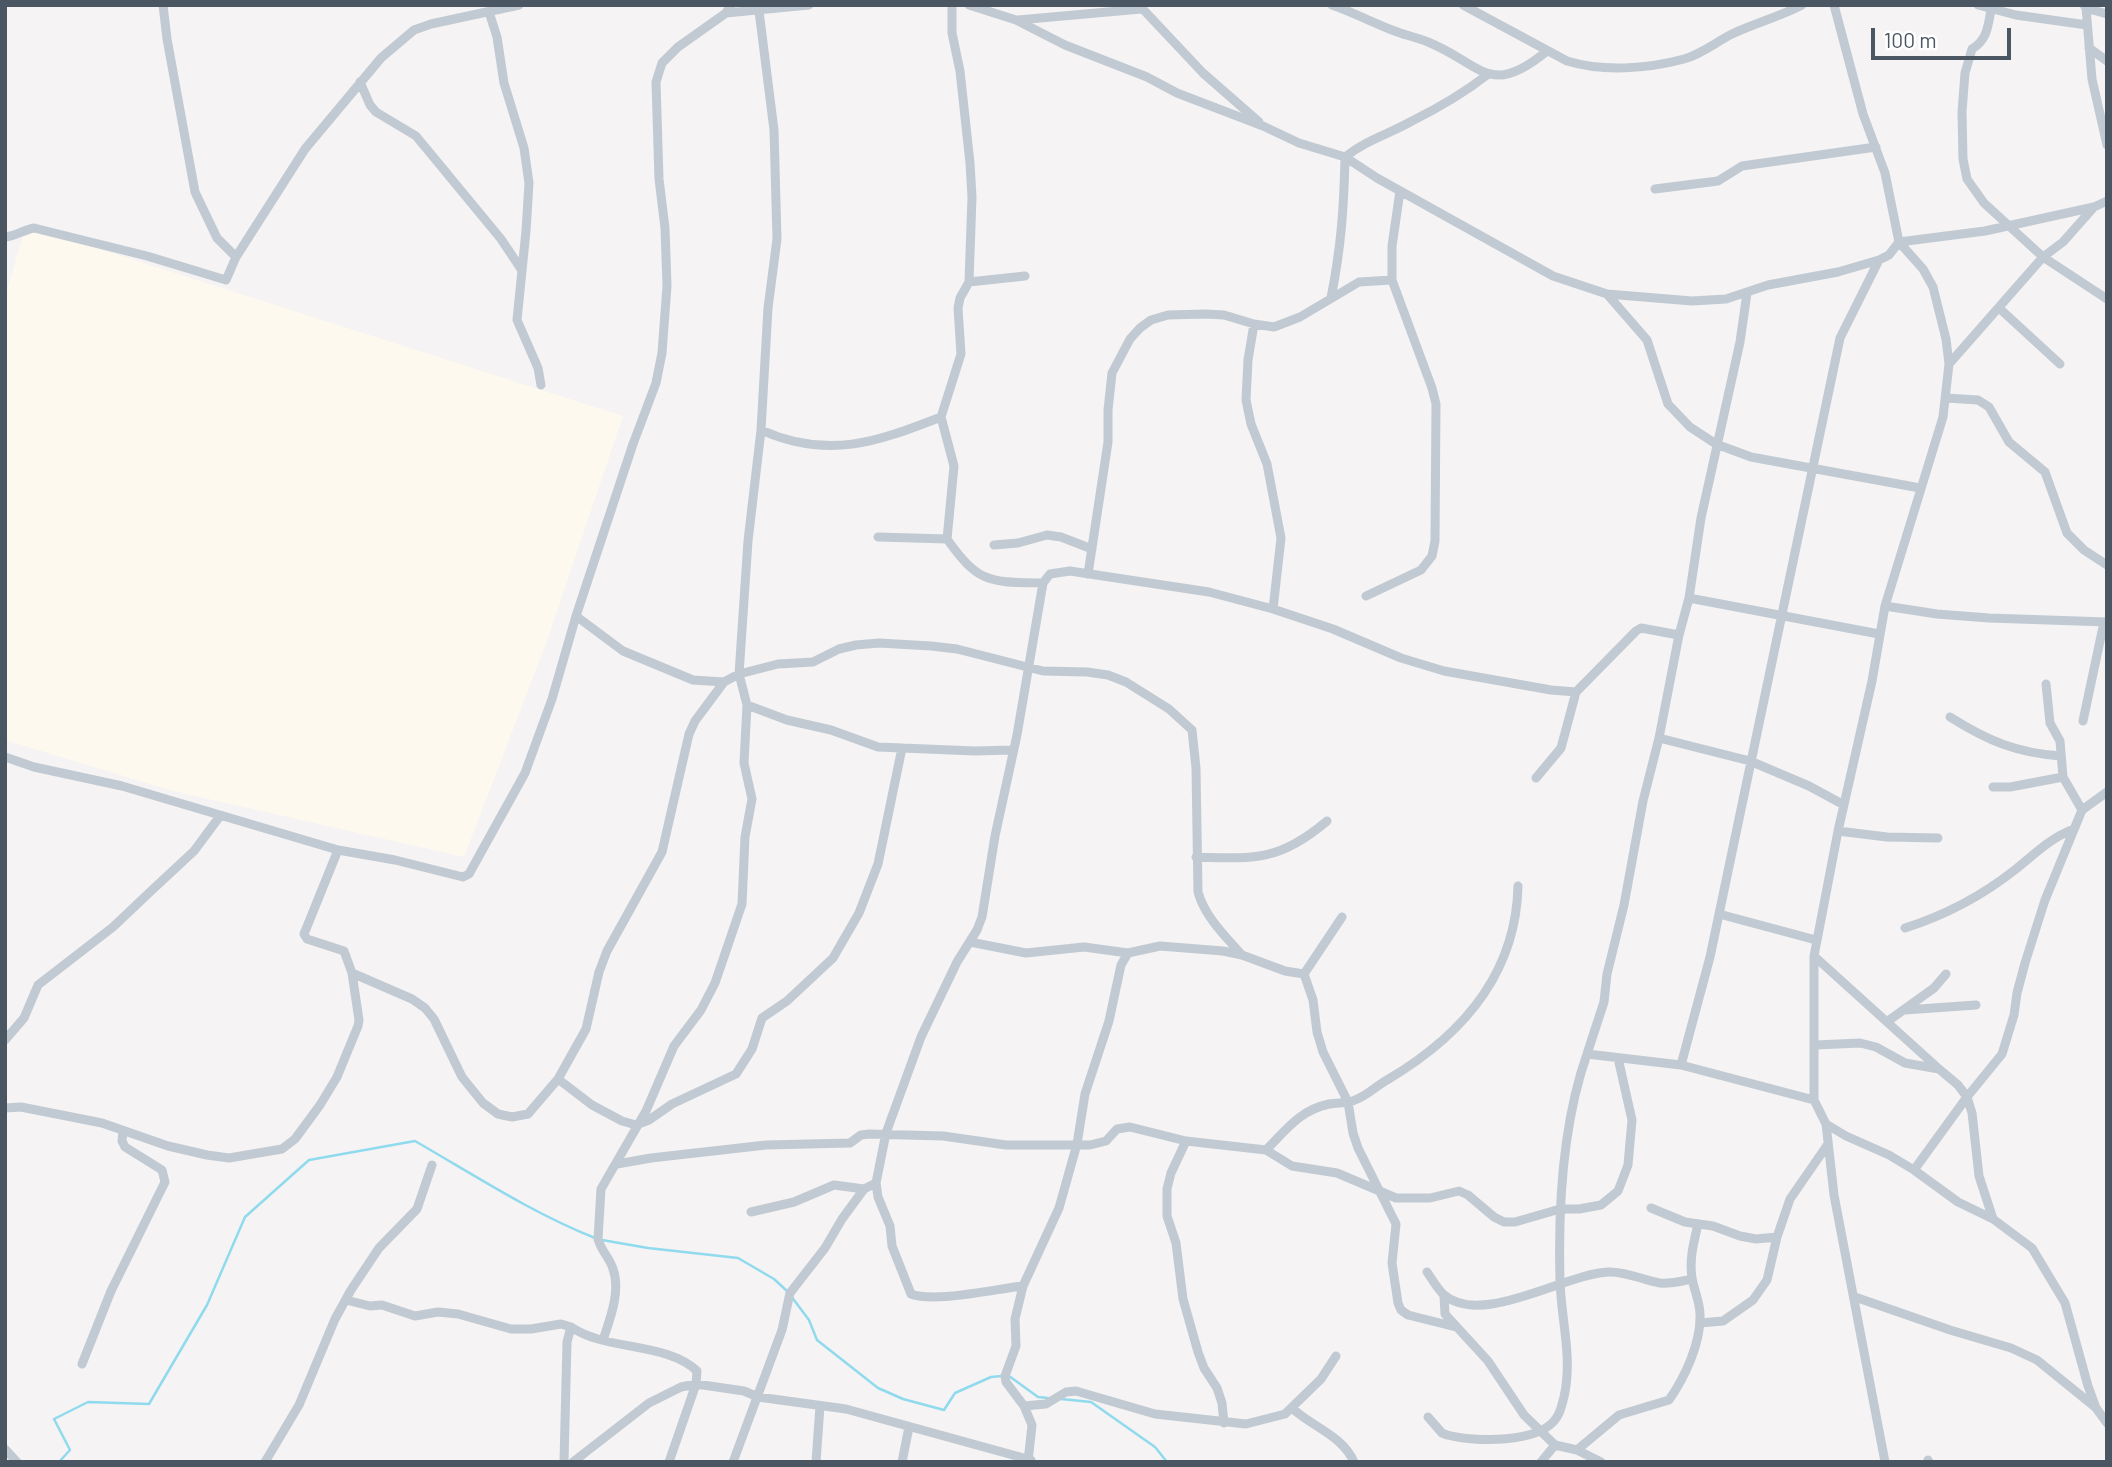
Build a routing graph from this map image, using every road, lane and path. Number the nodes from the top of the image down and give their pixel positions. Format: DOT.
graph roads {
  1 [pos="163,5"];
  2 [pos="519,5"];
  3 [pos="809,5"];
  4 [pos="952,5"];
  5 [pos="969,5"];
  6 [pos="1332,5"];
  7 [pos="1463,5"];
  8 [pos="1802,5"];
  9 [pos="1834,5"];
  10 [pos="1978,5"];
  11 [pos="1140,7"];
  12 [pos="1992,7"];
  13 [pos="2085,7"];
  14 [pos="728,9"];
  15 [pos="759,11"];
  16 [pos="489,12"];
  17 [pos="2107,14"];
  18 [pos="1016,20"];
  19 [pos="2087,25"];
  20 [pos="2089,48"];
  21 [pos="1547,51"];
  22 [pos="2107,61"];
  23 [pos="1487,75"];
  24 [pos="360,82"];
  25 [pos="1263,126"];
  26 [pos="2107,145"];
  27 [pos="1876,147"];
  28 [pos="1345,157"];
  29 [pos="1655,189"];
  30 [pos="1400,191"];
  31 [pos="2107,201"];
  32 [pos="2094,208"];
  33 [pos="2010,226"];
  34 [pos="5,237"];
  35 [pos="1899,242"];
  36 [pos="236,257"];
  37 [pos="2043,257"];
  38 [pos="1879,260"];
  39 [pos="521,270"];
  40 [pos="1025,276"];
  41 [pos="1392,280"];
  42 [pos="969,282"];
  43 [pos="1747,293"];
  44 [pos="1607,294"];
  45 [pos="1331,298"];
  46 [pos="2107,299"];
  47 [pos="1999,308"];
  48 [pos="1254,324"];
  49 [pos="1949,363"];
  50 [pos="2060,364"];
  51 [pos="541,385"];
  52 [pos="1947,398"];
  53 [pos="941,417"];
  54 [pos="761,430"];
  55 [pos="1716,444"];
  56 [pos="1815,468"];
  57 [pos="1920,488"];
  58 [pos="878,537"];
  59 [pos="947,539"];
  60 [pos="994,545"];
  61 [pos="1092,549"];
  62 [pos="2107,565"];
  63 [pos="1088,574"];
  64 [pos="1043,583"];
  65 [pos="1366,596"];
  66 [pos="1689,598"];
  67 [pos="1885,606"];
  68 [pos="1273,609"];
  69 [pos="1781,615"];
  70 [pos="576,616"];
  71 [pos="2106,622"];
  72 [pos="1879,634"];
  73 [pos="1679,635"];
  74 [pos="1027,667"];
  75 [pos="739,674"];
  76 [pos="724,682"];
  77 [pos="2046,684"];
  78 [pos="1576,692"];
  79 [pos="747,705"];
  80 [pos="1951,718"];
  81 [pos="2084,721"];
  82 [pos="1659,738"];
  83 [pos="902,748"];
  84 [pos="1013,750"];
  85 [pos="2061,756"];
  86 [pos="5,757"];
  87 [pos="1750,761"];
  88 [pos="2063,776"];
  89 [pos="1536,778"];
  90 [pos="1993,787"];
  91 [pos="2107,792"];
  92 [pos="1844,805"];
  93 [pos="2082,810"];
  94 [pos="220,816"];
  95 [pos="1327,821"];
  96 [pos="2074,829"];
  97 [pos="1838,831"];
  98 [pos="1938,838"];
  99 [pos="338,850"];
  100 [pos="1196,857"];
  101 [pos="1518,886"];
  102 [pos="1719,914"];
  103 [pos="1342,917"];
  104 [pos="1905,928"];
  105 [pos="1816,940"];
  106 [pos="970,942"];
  107 [pos="1128,953"];
  108 [pos="1242,955"];
  109 [pos="1814,956"];
  110 [pos="352,973"];
  111 [pos="1304,974"];
  112 [pos="1946,974"];
  113 [pos="1976,1005"];
  114 [pos="1903,1010"];
  115 [pos="1888,1021"];
  116 [pos="5,1040"];
  117 [pos="1816,1045"];
  118 [pos="1587,1054"];
  119 [pos="1618,1058"];
  120 [pos="1681,1065"];
  121 [pos="1939,1069"];
  122 [pos="558,1079"];
  123 [pos="1967,1097"];
  124 [pos="1814,1100"];
  125 [pos="1348,1102"];
  126 [pos="5,1108"];
  127 [pos="1826,1124"];
  128 [pos="636,1125"];
  129 [pos="123,1131"];
  130 [pos="886,1133"];
  131 [pos="1186,1141"];
  132 [pos="1077,1144"];
  133 [pos="1828,1144"];
  134 [pos="1266,1150"];
  135 [pos="617,1164"];
  136 [pos="432,1165"];
  137 [pos="1914,1170"];
  138 [pos="876,1183"];
  139 [pos="864,1189"];
  140 [pos="1381,1190"];
  141 [pos="1651,1208"];
  142 [pos="1560,1209"];
  143 [pos="751,1212"];
  144 [pos="1993,1219"];
  145 [pos="1698,1224"];
  146 [pos="1777,1237"];
  147 [pos="1427,1272"];
  148 [pos="1692,1279"];
  149 [pos="1560,1284"];
  150 [pos="1023,1286"];
  151 [pos="1444,1296"];
  152 [pos="1855,1297"];
  153 [pos="346,1300"];
  154 [pos="1700,1323"];
  155 [pos="571,1327"];
  156 [pos="1456,1327"];
  157 [pos="603,1340"];
  158 [pos="1336,1356"];
  159 [pos="82,1364"];
  160 [pos="696,1384"];
  161 [pos="758,1397"];
  162 [pos="820,1406"];
  163 [pos="1024,1406"];
  164 [pos="1292,1408"];
  165 [pos="2096,1408"];
  166 [pos="1428,1417"];
  167 [pos="1224,1423"];
  168 [pos="2107,1423"];
  169 [pos="909,1427"];
  170 [pos="1539,1432"];
  171 [pos="1555,1445"];
  172 [pos="5,1449"];
  173 [pos="1577,1450"];
  174 [pos="1030,1461"];
  175 [pos="17,1462"];
  176 [pos="265,1462"];
  177 [pos="564,1462"];
  178 [pos="573,1462"];
  179 [pos="668,1462"];
  180 [pos="733,1462"];
  181 [pos="816,1462"];
  182 [pos="902,1462"];
  183 [pos="1354,1462"];
  184 [pos="1541,1462"];
  185 [pos="1601,1462"];
  186 [pos="1885,1462"];
  1 -- 36 [label="street"];
  2 -- 16 [label="street"];
  3 -- 15 [label="street"];
  4 -- 42 [label="street"];
  5 -- 18 [label="street"];
  6 -- 23 [label="street"];
  7 -- 21 [label="street"];
  8 -- 21 [label="street"];
  9 -- 27 [label="street"];
  10 -- 12 [label="street"];
  11 -- 18 [label="street"];
  11 -- 25 [label="street"];
  12 -- 19 [label="street"];
  12 -- 33 [label="street"];
  13 -- 17 [label="street"];
  13 -- 19 [label="street"];
  14 -- 15 [label="street"];
  14 -- 70 [label="street"];
  15 -- 54 [label="street"];
  16 -- 24 [label="street"];
  16 -- 39 [label="street"];
  18 -- 25 [label="street"];
  19 -- 20 [label="street"];
  20 -- 22 [label="street"];
  20 -- 26 [label="street"];
  21 -- 23 [label="street"];
  23 -- 28 [label="street"];
  24 -- 36 [label="street"];
  24 -- 39 [label="street"];
  25 -- 28 [label="street"];
  27 -- 29 [label="street"];
  27 -- 35 [label="street"];
  28 -- 30 [label="street"];
  28 -- 45 [label="street"];
  30 -- 41 [label="street"];
  30 -- 44 [label="street"];
  31 -- 32 [label="street"];
  32 -- 33 [label="street"];
  32 -- 37 [label="street"];
  33 -- 35 [label="street"];
  33 -- 37 [label="street"];
  34 -- 36 [label="street"];
  35 -- 38 [label="street"];
  35 -- 49 [label="street"];
  37 -- 46 [label="street"];
  37 -- 47 [label="street"];
  38 -- 43 [label="street"];
  38 -- 56 [label="street"];
  39 -- 51 [label="street"];
  40 -- 42 [label="street"];
  41 -- 45 [label="street"];
  41 -- 65 [label="street"];
  42 -- 53 [label="street"];
  43 -- 44 [label="street"];
  43 -- 55 [label="street"];
  44 -- 55 [label="street"];
  45 -- 48 [label="street"];
  47 -- 49 [label="street"];
  47 -- 50 [label="street"];
  48 -- 61 [label="street"];
  48 -- 68 [label="street"];
  49 -- 52 [label="street"];
  52 -- 57 [label="street"];
  52 -- 62 [label="street"];
  53 -- 54 [label="street"];
  53 -- 59 [label="street"];
  54 -- 75 [label="street"];
  55 -- 56 [label="street"];
  55 -- 66 [label="street"];
  56 -- 57 [label="street"];
  56 -- 69 [label="street"];
  57 -- 67 [label="street"];
  58 -- 59 [label="street"];
  59 -- 64 [label="street"];
  60 -- 61 [label="street"];
  61 -- 63 [label="street"];
  63 -- 64 [label="street"];
  63 -- 68 [label="street"];
  64 -- 74 [label="street"];
  66 -- 69 [label="street"];
  66 -- 73 [label="street"];
  67 -- 71 [label="street"];
  67 -- 72 [label="street"];
  68 -- 78 [label="street"];
  69 -- 72 [label="street"];
  69 -- 87 [label="street"];
  70 -- 76 [label="street"];
  70 -- 99 [label="street"];
  71 -- 81 [label="street"];
  72 -- 92 [label="street"];
  73 -- 78 [label="street"];
  73 -- 82 [label="street"];
  74 -- 75 [label="street"];
  74 -- 84 [label="street"];
  74 -- 100 [label="street"];
  75 -- 76 [label="street"];
  75 -- 79 [label="street"];
  76 -- 122 [label="street"];
  77 -- 85 [label="street"];
  78 -- 89 [label="street"];
  79 -- 83 [label="street"];
  79 -- 128 [label="street"];
  80 -- 85 [label="street"];
  82 -- 87 [label="street"];
  82 -- 118 [label="street"];
  83 -- 84 [label="street"];
  83 -- 128 [label="street"];
  84 -- 106 [label="street"];
  85 -- 88 [label="street"];
  86 -- 94 [label="street"];
  87 -- 92 [label="street"];
  87 -- 102 [label="street"];
  88 -- 90 [label="street"];
  88 -- 93 [label="street"];
  91 -- 93 [label="street"];
  92 -- 97 [label="street"];
  93 -- 96 [label="street"];
  94 -- 99 [label="street"];
  94 -- 116 [label="street"];
  95 -- 100 [label="street"];
  96 -- 104 [label="street"];
  96 -- 123 [label="street"];
  97 -- 98 [label="street"];
  97 -- 105 [label="street"];
  99 -- 110 [label="street"];
  100 -- 108 [label="street"];
  101 -- 125 [label="street"];
  102 -- 105 [label="street"];
  102 -- 120 [label="street"];
  103 -- 111 [label="street"];
  105 -- 109 [label="street"];
  106 -- 107 [label="street"];
  106 -- 130 [label="street"];
  107 -- 108 [label="street"];
  107 -- 132 [label="street"];
  108 -- 111 [label="street"];
  109 -- 115 [label="street"];
  109 -- 117 [label="street"];
  110 -- 122 [label="street"];
  110 -- 129 [label="street"];
  111 -- 125 [label="street"];
  112 -- 114 [label="street"];
  113 -- 114 [label="street"];
  114 -- 115 [label="street"];
  115 -- 121 [label="street"];
  117 -- 121 [label="street"];
  117 -- 124 [label="street"];
  118 -- 119 [label="street"];
  118 -- 142 [label="street"];
  119 -- 120 [label="street"];
  119 -- 142 [label="street"];
  120 -- 124 [label="street"];
  121 -- 123 [label="street"];
  122 -- 128 [label="street"];
  123 -- 137 [label="street"];
  123 -- 144 [label="street"];
  124 -- 127 [label="street"];
  125 -- 134 [label="street"];
  125 -- 140 [label="street"];
  126 -- 129 [label="street"];
  127 -- 133 [label="street"];
  127 -- 137 [label="street"];
  128 -- 135 [label="street"];
  129 -- 159 [label="street"];
  130 -- 132 [label="street"];
  130 -- 135 [label="street"];
  130 -- 138 [label="street"];
  131 -- 132 [label="street"];
  131 -- 134 [label="street"];
  131 -- 167 [label="street"];
  132 -- 150 [label="street"];
  133 -- 146 [label="street"];
  133 -- 152 [label="street"];
  134 -- 140 [label="street"];
  135 -- 157 [label="street"];
  136 -- 153 [label="street"];
  137 -- 144 [label="street"];
  138 -- 139 [label="street"];
  138 -- 150 [label="street"];
  139 -- 143 [label="street"];
  139 -- 161 [label="street"];
  140 -- 142 [label="street"];
  140 -- 156 [label="street"];
  141 -- 145 [label="street"];
  142 -- 149 [label="street"];
  144 -- 165 [label="street"];
  145 -- 146 [label="street"];
  145 -- 148 [label="street"];
  146 -- 154 [label="street"];
  147 -- 151 [label="street"];
  148 -- 149 [label="street"];
  148 -- 154 [label="street"];
  149 -- 151 [label="street"];
  149 -- 170 [label="street"];
  150 -- 163 [label="street"];
  151 -- 156 [label="street"];
  152 -- 165 [label="street"];
  152 -- 186 [label="street"];
  153 -- 155 [label="street"];
  153 -- 176 [label="street"];
  154 -- 173 [label="street"];
  155 -- 157 [label="street"];
  155 -- 177 [label="street"];
  156 -- 170 [label="street"];
  157 -- 160 [label="street"];
  158 -- 164 [label="street"];
  160 -- 161 [label="street"];
  160 -- 178 [label="street"];
  160 -- 179 [label="street"];
  161 -- 162 [label="street"];
  161 -- 180 [label="street"];
  162 -- 169 [label="street"];
  162 -- 181 [label="street"];
  163 -- 167 [label="street"];
  163 -- 174 [label="street"];
  164 -- 167 [label="street"];
  164 -- 183 [label="street"];
  165 -- 168 [label="street"];
  166 -- 170 [label="street"];
  169 -- 174 [label="street"];
  169 -- 182 [label="street"];
  170 -- 171 [label="street"];
  171 -- 173 [label="street"];
  171 -- 184 [label="street"];
  172 -- 175 [label="street"];
  173 -- 185 [label="street"];
}
